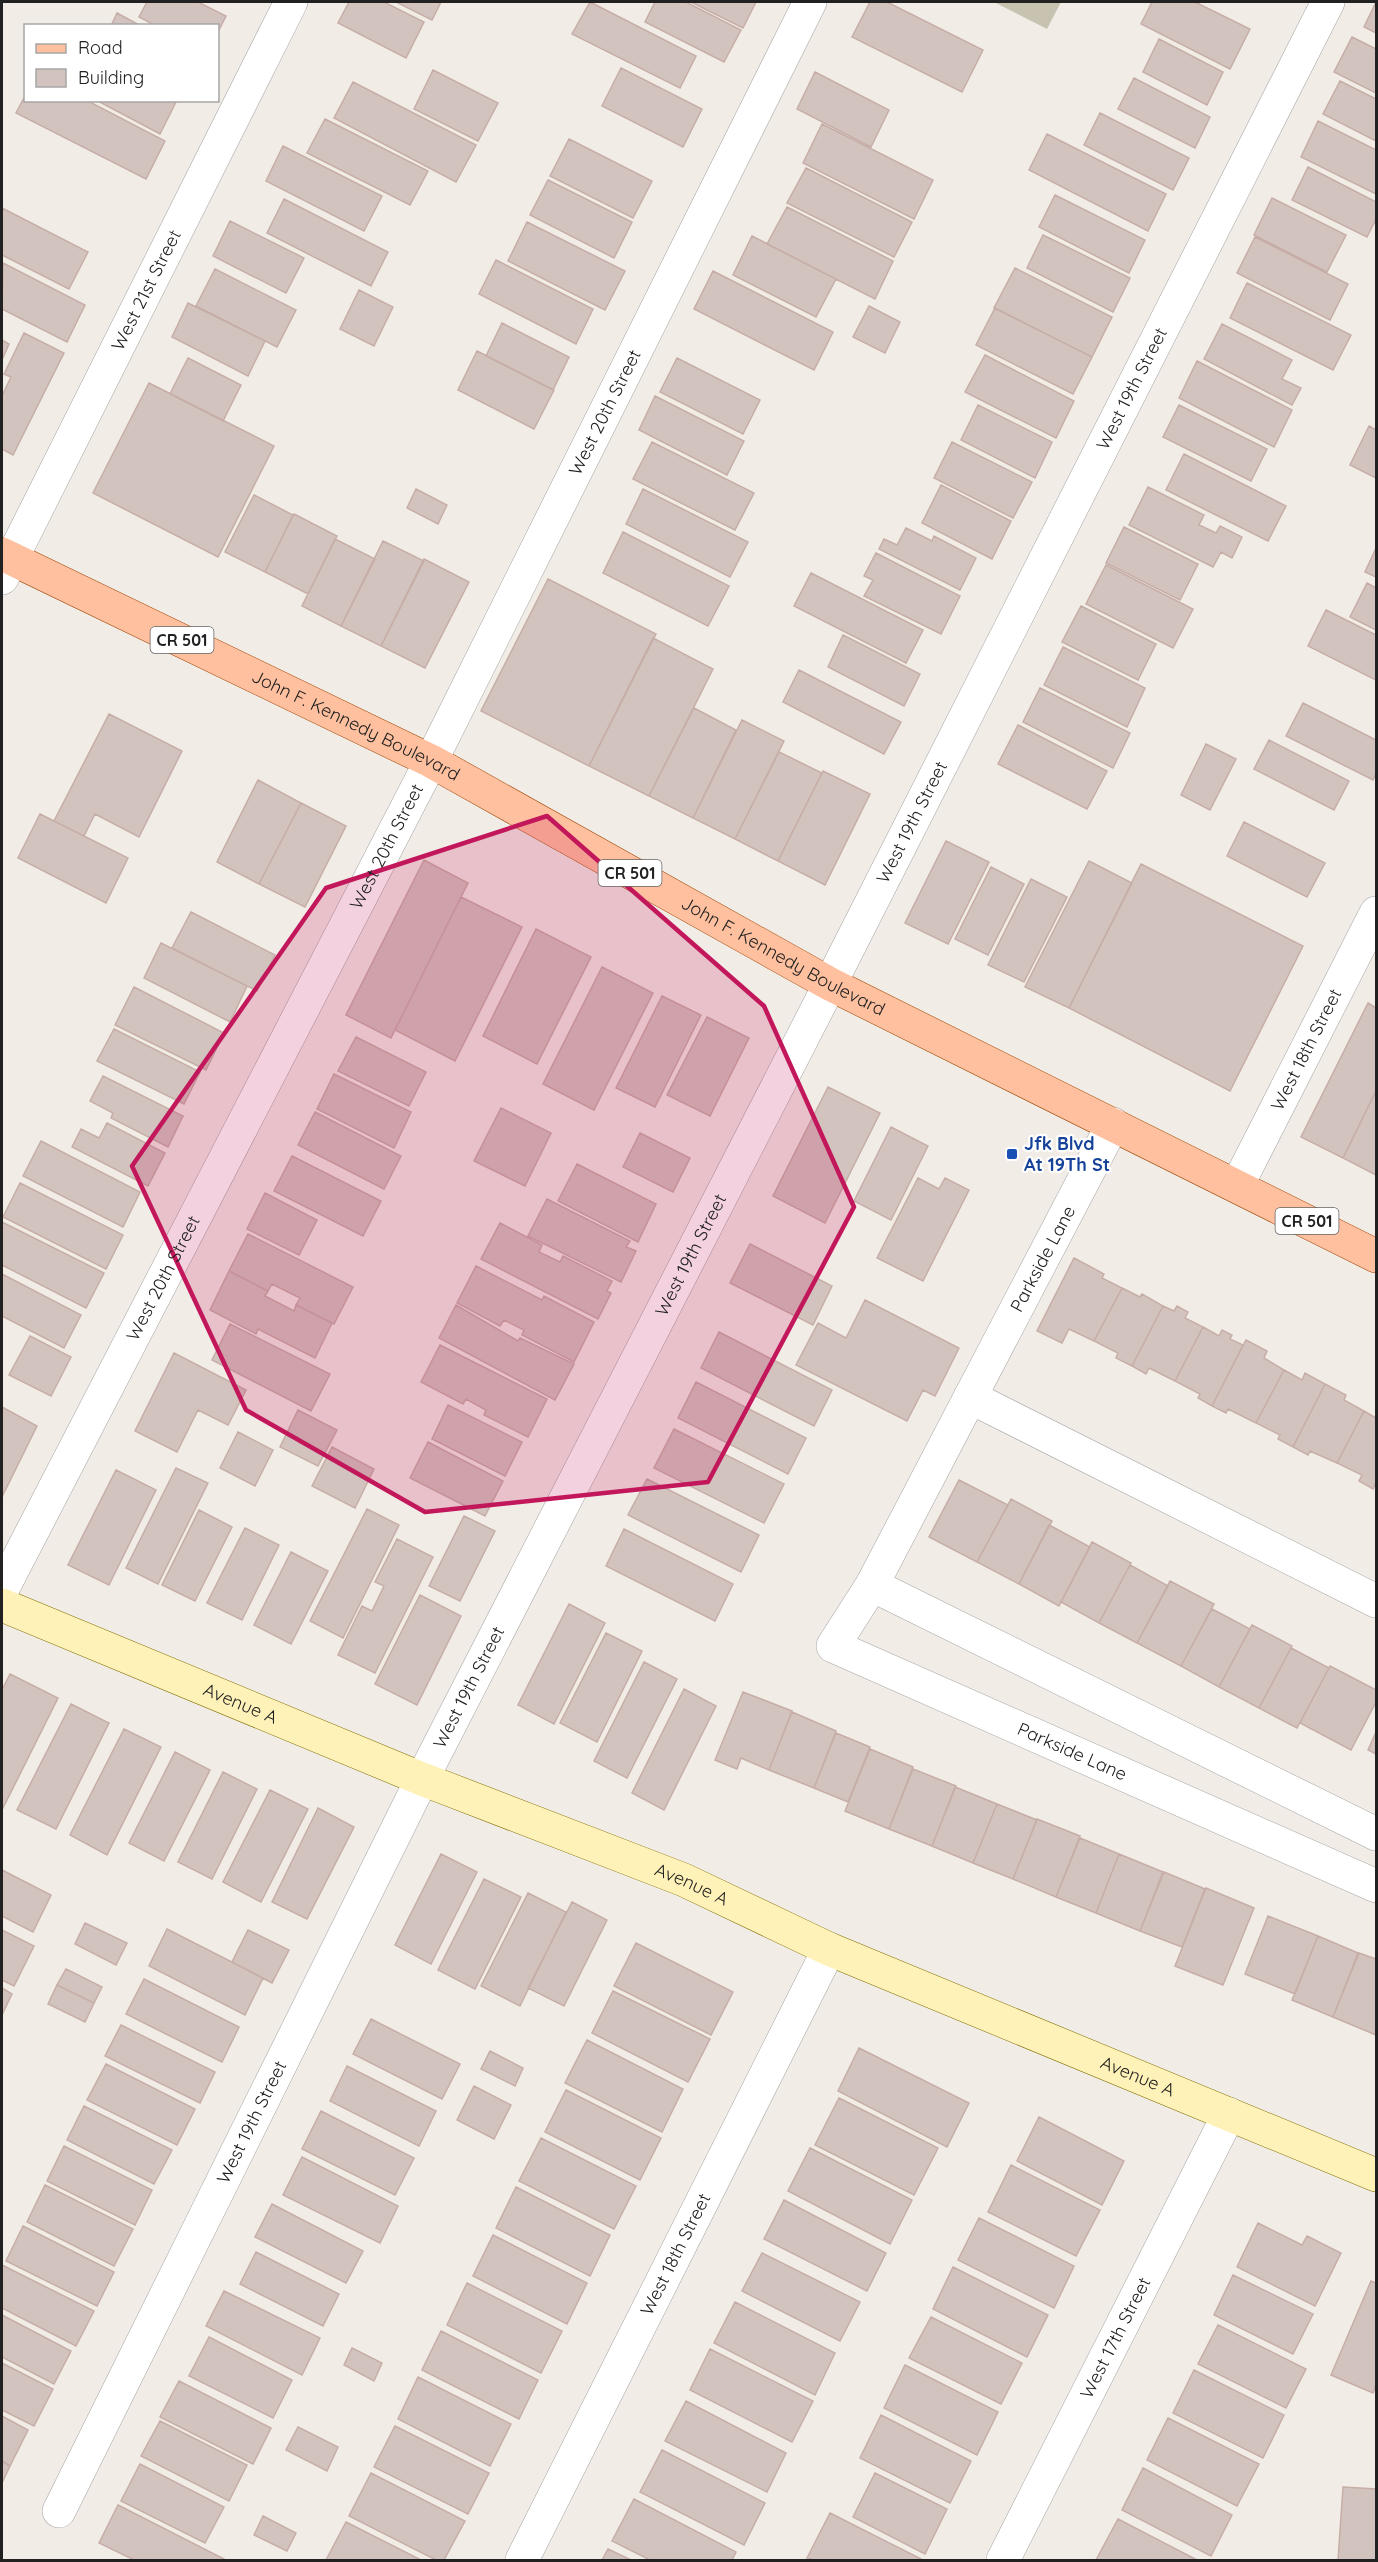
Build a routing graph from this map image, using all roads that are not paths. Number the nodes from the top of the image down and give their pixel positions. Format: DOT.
graph roads {
  1 [pos="291,2"];
  2 [pos="810,2"];
  3 [pos="1328,2"];
  4 [pos="5,564"];
  5 [pos="431,762"];
  6 [pos="1377,913"];
  7 [pos="830,984"];
  8 [pos="1113,1124"];
  9 [pos="1237,1186"];
  10 [pos="1377,1256"];
  11 [pos="970,1397"];
  12 [pos="872,1585"];
  13 [pos="2,1590"];
  14 [pos="1377,1601"];
  15 [pos="2,1605"];
  16 [pos="422,1779"];
  17 [pos="1377,1834"];
  18 [pos="1377,1886"];
  19 [pos="829,1949"];
  20 [pos="1228,2114"];
  21 [pos="1377,2175"];
  22 [pos="59,2511"];
  23 [pos="522,2560"];
  24 [pos="1004,2560"];
  1 -- 4 [label="street, West 21st Street"];
  2 -- 5 [label="street, West 20th Street"];
  3 -- 7 [label="street, West 19th Street"];
  4 -- 5 [label="main road, John F. Kennedy Boulevard / CR 501"];
  5 -- 7 [label="main road, John F. Kennedy Boulevard / CR 501"];
  5 -- 13 [label="street, West 20th Street"];
  6 -- 9 [label="street, West 18th Street"];
  7 -- 8 [label="main road, John F. Kennedy Boulevard / CR 501"];
  7 -- 16 [label="street, West 19th Street"];
  8 -- 9 [label="main road, John F. Kennedy Boulevard / CR 501"];
  8 -- 11 [label="street, Parkside Lane"];
  9 -- 10 [label="main road, John F. Kennedy Boulevard / CR 501"];
  11 -- 12 [label="street, Parkside Lane"];
  11 -- 14 [label="street"];
  12 -- 17 [label="street"];
  12 -- 18 [label="street, Parkside Lane"];
  15 -- 16 [label="street, Avenue A"];
  16 -- 19 [label="street, Avenue A"];
  16 -- 22 [label="street, West 19th Street"];
  19 -- 20 [label="street, Avenue A"];
  19 -- 23 [label="street, West 18th Street"];
  20 -- 21 [label="street, Avenue A"];
  20 -- 24 [label="street, West 17th Street"];
}
